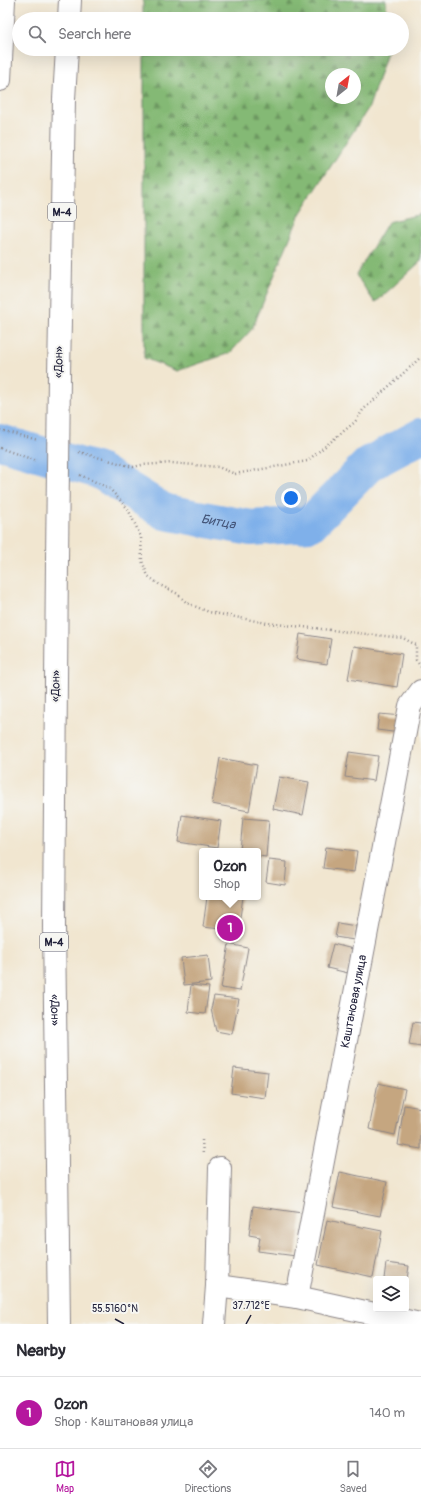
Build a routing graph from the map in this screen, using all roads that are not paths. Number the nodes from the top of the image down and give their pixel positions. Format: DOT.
graph roads {
  1 [pos="4,0"];
  2 [pos="70,0"];
  3 [pos="69,12"];
  4 [pos="67,56"];
  5 [pos="0,80"];
  6 [pos="416,699"];
  7 [pos="220,1168"];
  8 [pos="217,1286"];
  9 [pos="297,1297"];
  10 [pos="59,1324"];
  11 [pos="214,1324"];
  12 [pos="420,1324"];
  1 -- 5 [label="main road"];
  2 -- 3 [label="main road"];
  4 -- 10 [label="main road, «Дон» / М-4, bridge"];
  6 -- 9 [label="main road, Каштановая улица"];
  7 -- 8 [label="main road"];
  8 -- 9 [label="main road"];
  8 -- 11 [label="main road"];
  9 -- 12 [label="main road"];
}
